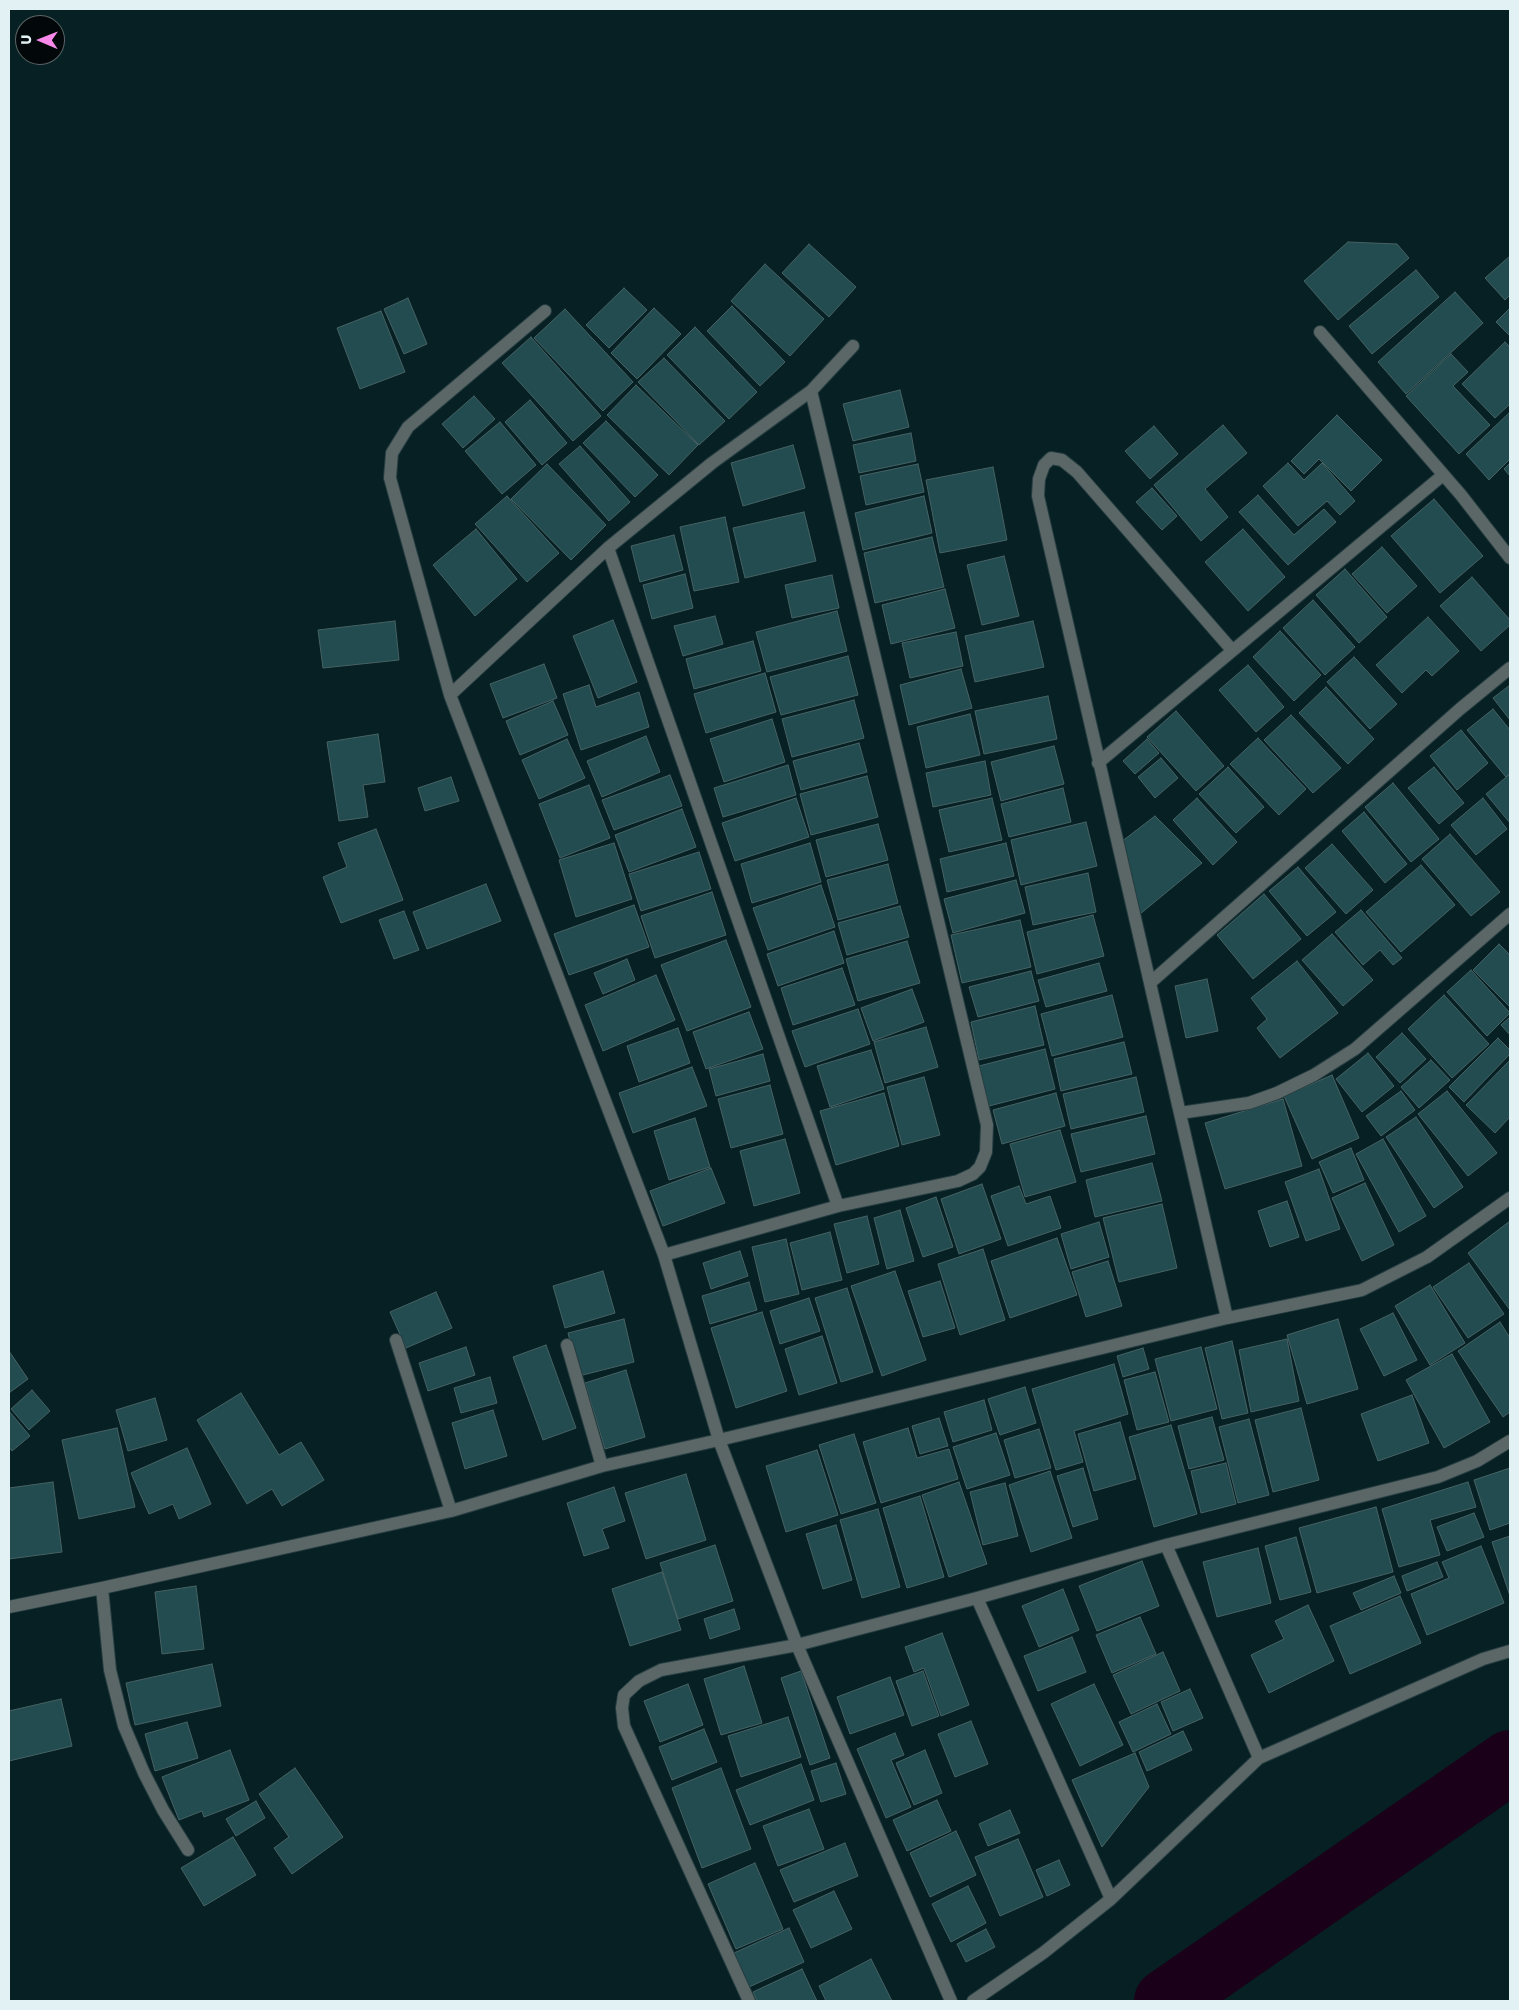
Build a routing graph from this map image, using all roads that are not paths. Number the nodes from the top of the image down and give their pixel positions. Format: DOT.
graph roads {
  1 [pos="545,311"];
  2 [pos="1320,332"];
  3 [pos="853,346"];
  4 [pos="811,391"];
  5 [pos="1443,475"];
  6 [pos="608,548"];
  7 [pos="1510,558"];
  8 [pos="1232,650"];
  9 [pos="1510,668"];
  10 [pos="450,695"];
  11 [pos="1098,763"];
  12 [pos="1510,914"];
  13 [pos="1150,983"];
  14 [pos="1180,1113"];
  15 [pos="1510,1198"];
  16 [pos="838,1206"];
  17 [pos="664,1255"];
  18 [pos="1227,1318"];
  19 [pos="396,1340"];
  20 [pos="567,1345"];
  21 [pos="719,1440"];
  22 [pos="1510,1441"];
  23 [pos="602,1466"];
  24 [pos="452,1511"];
  25 [pos="1166,1545"];
  26 [pos="102,1588"];
  27 [pos="977,1598"];
  28 [pos="9,1606"];
  29 [pos="797,1644"];
  30 [pos="1510,1651"];
  31 [pos="1259,1758"];
  32 [pos="188,1850"];
  33 [pos="1110,1899"];
  34 [pos="749,2001"];
  35 [pos="951,2001"];
  36 [pos="973,2001"];
  1 -- 10 [label="street"];
  2 -- 5 [label="street"];
  3 -- 4 [label="street"];
  4 -- 6 [label="street"];
  4 -- 16 [label="street"];
  5 -- 7 [label="street"];
  5 -- 8 [label="street"];
  6 -- 10 [label="street"];
  6 -- 16 [label="street"];
  8 -- 11 [label="street"];
  8 -- 11 [label="street"];
  9 -- 13 [label="street"];
  10 -- 17 [label="street"];
  11 -- 13 [label="street"];
  12 -- 14 [label="street"];
  13 -- 14 [label="street"];
  14 -- 18 [label="street"];
  15 -- 18 [label="street"];
  16 -- 17 [label="street"];
  17 -- 21 [label="street"];
  18 -- 21 [label="street"];
  19 -- 24 [label="street"];
  20 -- 23 [label="street"];
  21 -- 23 [label="street"];
  21 -- 29 [label="street"];
  22 -- 25 [label="street"];
  23 -- 24 [label="street"];
  24 -- 26 [label="street"];
  25 -- 27 [label="street"];
  25 -- 31 [label="street"];
  26 -- 28 [label="street"];
  26 -- 32 [label="street"];
  27 -- 29 [label="street"];
  27 -- 33 [label="street"];
  29 -- 34 [label="street"];
  29 -- 35 [label="street"];
  30 -- 31 [label="street"];
  31 -- 33 [label="street"];
  33 -- 36 [label="street"];
}
